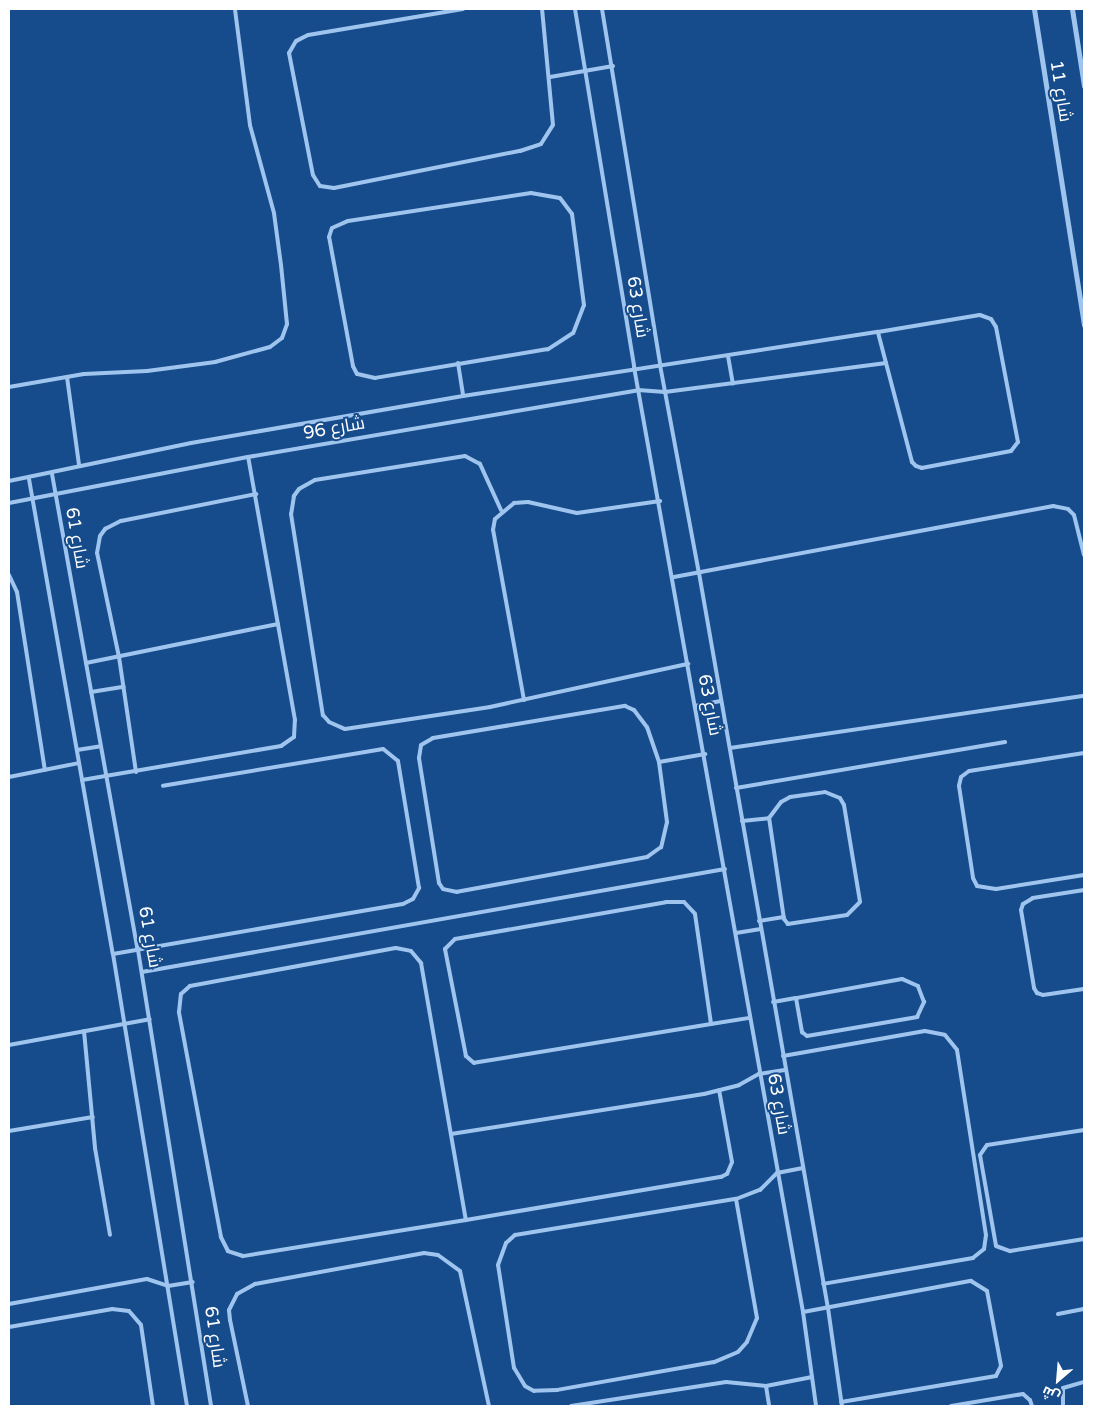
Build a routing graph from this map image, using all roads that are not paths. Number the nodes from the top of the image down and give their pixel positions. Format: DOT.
graph roads {
  1 [pos="235,9"];
  2 [pos="463,9"];
  3 [pos="542,9"];
  4 [pos="575,9"];
  5 [pos="602,9"];
  6 [pos="1034,9"];
  7 [pos="1072,9"];
  8 [pos="613,66"];
  9 [pos="586,72"];
  10 [pos="550,77"];
  11 [pos="1084,86"];
  12 [pos="1084,326"];
  13 [pos="878,332"];
  14 [pos="728,356"];
  15 [pos="458,363"];
  16 [pos="886,363"];
  17 [pos="660,365"];
  18 [pos="634,368"];
  19 [pos="67,377"];
  20 [pos="733,384"];
  21 [pos="9,387"];
  22 [pos="638,390"];
  23 [pos="665,392"];
  24 [pos="463,396"];
  25 [pos="248,456"];
  26 [pos="79,466"];
  27 [pos="52,474"];
  28 [pos="29,479"];
  29 [pos="9,480"];
  30 [pos="55,494"];
  31 [pos="256,494"];
  32 [pos="32,499"];
  33 [pos="660,500"];
  34 [pos="9,503"];
  35 [pos="501,510"];
  36 [pos="1084,555"];
  37 [pos="700,573"];
  38 [pos="9,575"];
  39 [pos="674,577"];
  40 [pos="278,624"];
  41 [pos="119,657"];
  42 [pos="86,663"];
  43 [pos="688,664"];
  44 [pos="124,687"];
  45 [pos="91,692"];
  46 [pos="1084,696"];
  47 [pos="524,700"];
  48 [pos="721,701"];
  49 [pos="695,706"];
  50 [pos="1005,742"];
  51 [pos="101,746"];
  52 [pos="730,748"];
  53 [pos="77,750"];
  54 [pos="1084,753"];
  55 [pos="705,754"];
  56 [pos="659,762"];
  57 [pos="79,763"];
  58 [pos="44,770"];
  59 [pos="136,772"];
  60 [pos="9,777"];
  61 [pos="107,777"];
  62 [pos="82,780"];
  63 [pos="163,786"];
  64 [pos="736,788"];
  65 [pos="769,818"];
  66 [pos="742,821"];
  67 [pos="725,869"];
  68 [pos="1084,874"];
  69 [pos="1084,890"];
  70 [pos="784,917"];
  71 [pos="759,921"];
  72 [pos="761,929"];
  73 [pos="736,933"];
  74 [pos="138,950"];
  75 [pos="113,954"];
  76 [pos="142,972"];
  77 [pos="1084,989"];
  78 [pos="796,998"];
  79 [pos="773,1002"];
  80 [pos="750,1018"];
  81 [pos="150,1019"];
  82 [pos="124,1024"];
  83 [pos="711,1024"];
  84 [pos="84,1031"];
  85 [pos="9,1045"];
  86 [pos="783,1056"];
  87 [pos="785,1070"];
  88 [pos="759,1074"];
  89 [pos="719,1090"];
  90 [pos="93,1117"];
  91 [pos="1084,1130"];
  92 [pos="9,1131"];
  93 [pos="451,1134"];
  94 [pos="802,1168"];
  95 [pos="777,1173"];
  96 [pos="736,1199"];
  97 [pos="466,1220"];
  98 [pos="110,1235"];
  99 [pos="1084,1239"];
  100 [pos="193,1282"];
  101 [pos="823,1284"];
  102 [pos="168,1286"];
  103 [pos="9,1304"];
  104 [pos="828,1308"];
  105 [pos="1084,1310"];
  106 [pos="803,1312"];
  107 [pos="1058,1314"];
  108 [pos="9,1327"];
  109 [pos="812,1377"];
  110 [pos="1084,1382"];
  111 [pos="766,1386"];
  112 [pos="842,1404"];
  113 [pos="153,1406"];
  114 [pos="187,1406"];
  115 [pos="211,1406"];
  116 [pos="248,1406"];
  117 [pos="489,1406"];
  118 [pos="571,1406"];
  119 [pos="769,1406"];
  120 [pos="816,1406"];
  121 [pos="950,1406"];
  122 [pos="1032,1406"];
  123 [pos="1064,1406"];
  1 -- 19 [label="lane"];
  2 -- 10 [label="lane"];
  3 -- 10 [label="lane"];
  4 -- 9 [label="lane, شارع 63"];
  5 -- 8 [label="lane, شارع 63"];
  6 -- 12 [label="street, شارع 11"];
  7 -- 11 [label="street, شارع 11"];
  8 -- 9 [label="lane"];
  8 -- 17 [label="lane, شارع 63"];
  9 -- 10 [label="lane"];
  9 -- 18 [label="lane, شارع 63"];
  13 -- 14 [label="lane, شارع 96"];
  13 -- 16 [label="lane"];
  13 -- 16 [label="lane, شارع 96"];
  14 -- 17 [label="lane, شارع 96"];
  14 -- 20 [label="lane"];
  15 -- 15 [label="lane"];
  15 -- 24 [label="lane"];
  16 -- 20 [label="lane, شارع 96"];
  17 -- 18 [label="lane, شارع 96"];
  17 -- 23 [label="lane, شارع 63"];
  18 -- 22 [label="lane, شارع 63"];
  18 -- 24 [label="lane, شارع 96"];
  19 -- 21 [label="lane"];
  19 -- 26 [label="lane"];
  20 -- 23 [label="lane, شارع 96"];
  22 -- 23 [label="lane, شارع 96"];
  22 -- 25 [label="lane, شارع 96"];
  22 -- 33 [label="lane, شارع 63"];
  23 -- 37 [label="lane, شارع 63"];
  24 -- 26 [label="lane, شارع 96"];
  25 -- 30 [label="lane, شارع 96"];
  25 -- 31 [label="lane"];
  26 -- 27 [label="lane, شارع 96"];
  27 -- 28 [label="lane, شارع 96"];
  27 -- 30 [label="lane, شارع 61"];
  28 -- 29 [label="lane, شارع 96"];
  28 -- 32 [label="lane"];
  30 -- 32 [label="lane, شارع 96"];
  30 -- 42 [label="lane, شارع 61"];
  31 -- 40 [label="lane"];
  31 -- 41 [label="lane"];
  32 -- 34 [label="lane, شارع 96"];
  32 -- 53 [label="lane"];
  33 -- 35 [label="lane"];
  33 -- 39 [label="lane, شارع 63"];
  35 -- 47 [label="lane"];
  35 -- 47 [label="lane"];
  36 -- 37 [label="lane"];
  37 -- 39 [label="lane"];
  37 -- 48 [label="lane, شارع 63"];
  38 -- 58 [label="lane"];
  39 -- 43 [label="lane, شارع 63"];
  40 -- 41 [label="lane"];
  40 -- 59 [label="lane"];
  41 -- 42 [label="lane"];
  41 -- 44 [label="lane"];
  42 -- 45 [label="lane, شارع 61"];
  43 -- 47 [label="lane"];
  43 -- 49 [label="lane, شارع 63"];
  44 -- 45 [label="lane"];
  44 -- 59 [label="lane"];
  45 -- 51 [label="lane, شارع 61"];
  46 -- 52 [label="lane"];
  48 -- 49 [label="lane"];
  48 -- 52 [label="lane, شارع 63"];
  49 -- 55 [label="lane, شارع 63"];
  50 -- 64 [label="lane"];
  51 -- 53 [label="lane"];
  51 -- 61 [label="lane, شارع 61"];
  52 -- 64 [label="lane, شارع 63"];
  53 -- 57 [label="lane"];
  54 -- 68 [label="lane"];
  55 -- 56 [label="lane"];
  55 -- 67 [label="lane, شارع 63"];
  56 -- 56 [label="lane"];
  57 -- 58 [label="lane"];
  57 -- 62 [label="lane"];
  58 -- 60 [label="lane"];
  59 -- 61 [label="lane"];
  61 -- 62 [label="lane"];
  61 -- 74 [label="lane, شارع 61"];
  62 -- 75 [label="lane"];
  63 -- 74 [label="lane"];
  64 -- 66 [label="lane, شارع 63"];
  65 -- 66 [label="lane"];
  65 -- 70 [label="lane"];
  65 -- 70 [label="lane"];
  66 -- 71 [label="lane, شارع 63"];
  67 -- 73 [label="lane, شارع 63"];
  67 -- 76 [label="lane"];
  69 -- 77 [label="lane"];
  70 -- 71 [label="lane"];
  71 -- 72 [label="lane, شارع 63"];
  72 -- 73 [label="lane"];
  72 -- 79 [label="lane, شارع 63"];
  73 -- 80 [label="lane, شارع 63"];
  74 -- 75 [label="lane"];
  74 -- 76 [label="lane, شارع 61"];
  75 -- 82 [label="lane"];
  76 -- 81 [label="lane, شارع 61"];
  78 -- 78 [label="lane"];
  78 -- 79 [label="lane"];
  79 -- 86 [label="lane, شارع 63"];
  80 -- 83 [label="lane"];
  80 -- 88 [label="lane, شارع 63"];
  81 -- 82 [label="lane"];
  81 -- 100 [label="lane, شارع 61"];
  82 -- 84 [label="lane"];
  82 -- 102 [label="lane"];
  83 -- 83 [label="lane"];
  84 -- 85 [label="lane"];
  84 -- 90 [label="lane"];
  86 -- 87 [label="lane, شارع 63"];
  86 -- 101 [label="lane"];
  87 -- 88 [label="lane"];
  87 -- 94 [label="lane, شارع 63"];
  88 -- 89 [label="lane"];
  88 -- 95 [label="lane, شارع 63"];
  89 -- 93 [label="lane"];
  89 -- 97 [label="lane"];
  90 -- 92 [label="lane"];
  90 -- 98 [label="lane"];
  91 -- 99 [label="lane"];
  93 -- 97 [label="lane"];
  93 -- 97 [label="lane"];
  94 -- 95 [label="lane"];
  94 -- 101 [label="lane, شارع 63"];
  95 -- 96 [label="lane"];
  95 -- 106 [label="lane, شارع 63"];
  96 -- 96 [label="lane"];
  100 -- 102 [label="lane"];
  100 -- 115 [label="lane, شارع 61"];
  101 -- 104 [label="lane, شارع 63"];
  102 -- 103 [label="lane"];
  102 -- 114 [label="lane"];
  104 -- 106 [label="lane"];
  104 -- 112 [label="lane, شارع 63"];
  104 -- 112 [label="lane"];
  105 -- 107 [label="lane"];
  106 -- 109 [label="lane, شارع 63"];
  108 -- 113 [label="lane"];
  109 -- 111 [label="lane"];
  109 -- 120 [label="lane, شارع 63"];
  110 -- 123 [label="lane"];
  111 -- 118 [label="lane"];
  111 -- 119 [label="lane"];
  116 -- 117 [label="lane"];
  121 -- 122 [label="lane"];
}
